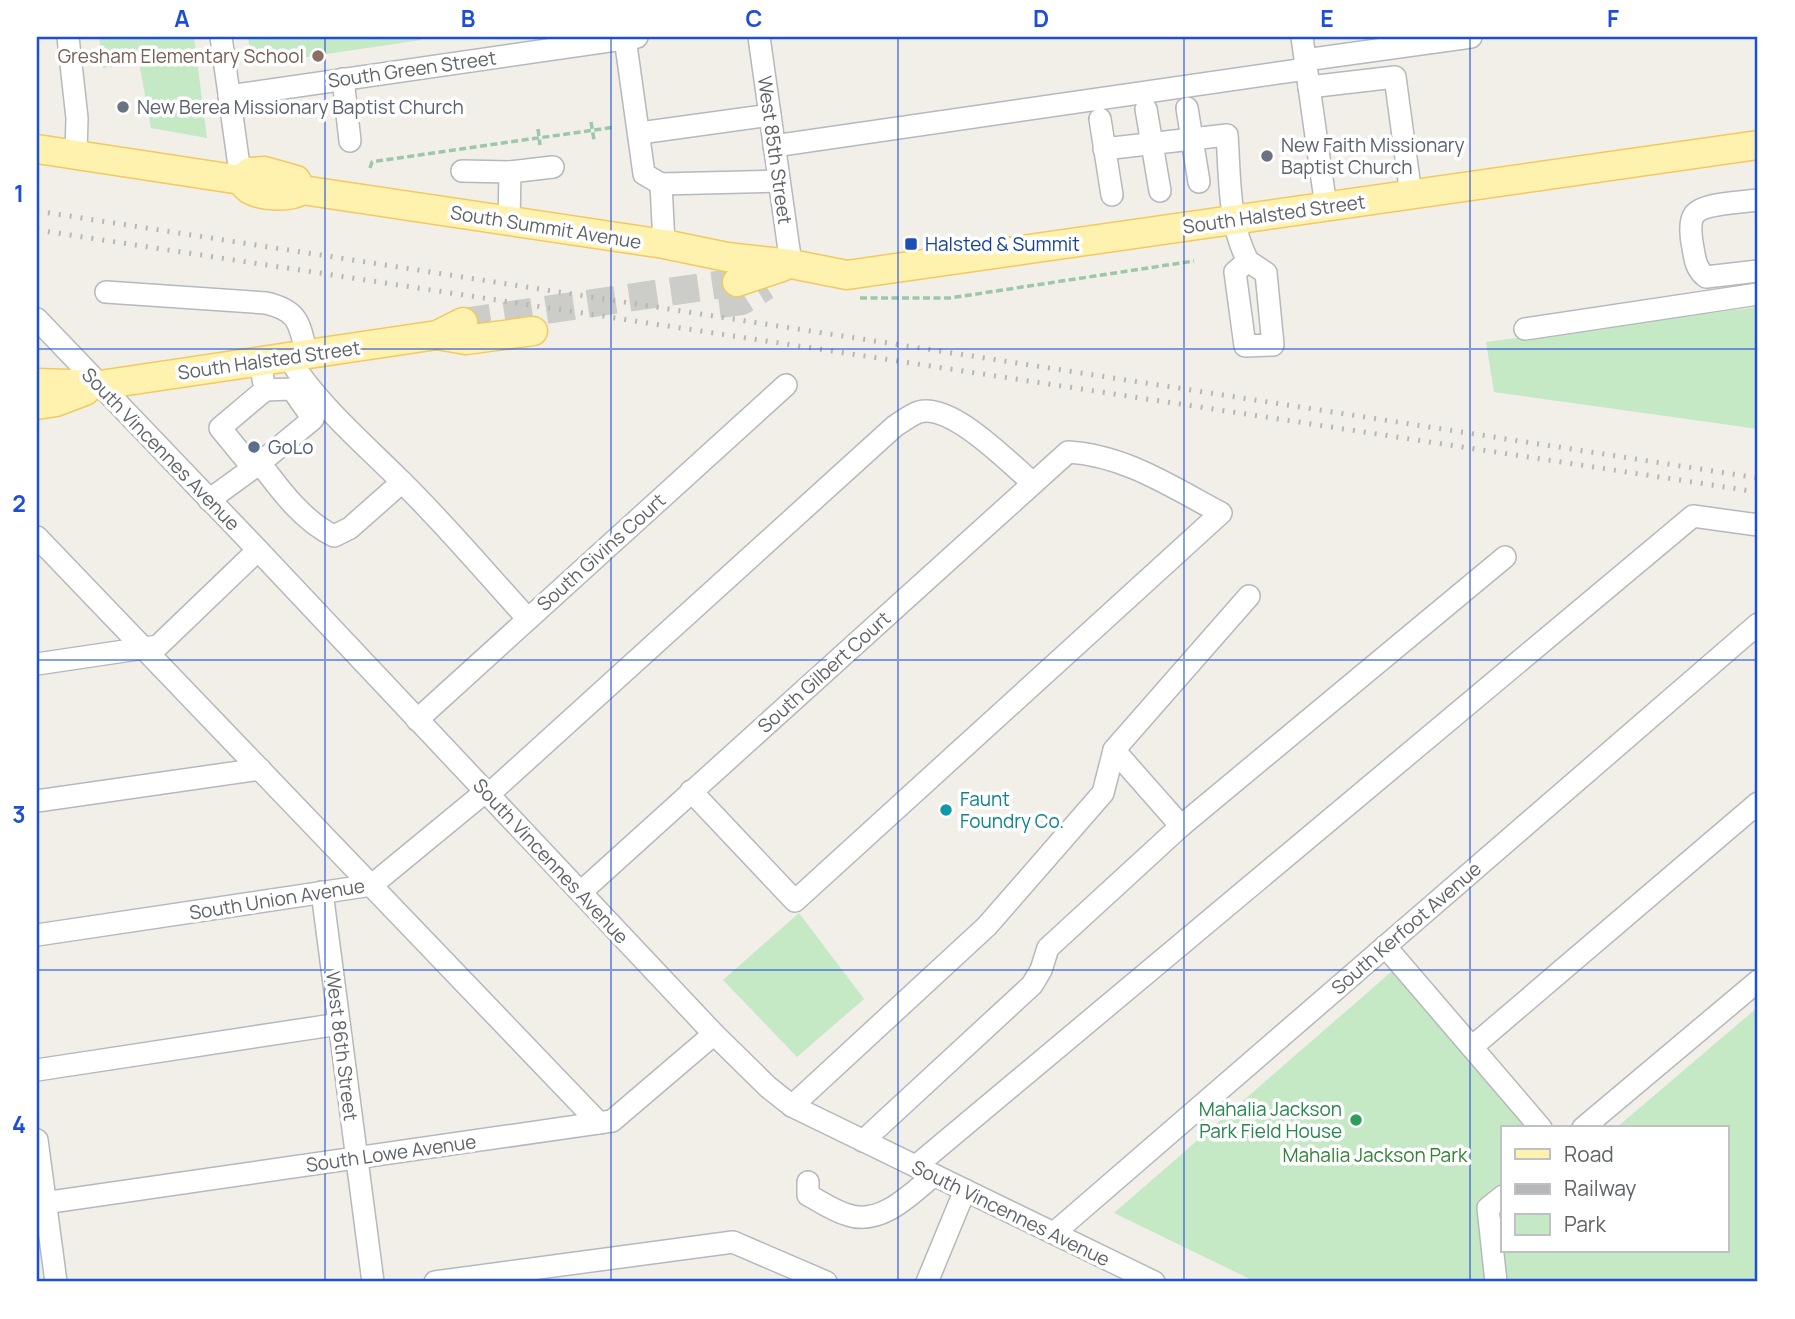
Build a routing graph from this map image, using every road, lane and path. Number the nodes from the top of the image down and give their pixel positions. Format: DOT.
graph roads {
  1 [pos="68,37"];
  2 [pos="221,37"];
  3 [pos="759,37"];
  4 [pos="1302,37"];
  5 [pos="1471,37"];
  6 [pos="631,38"];
  7 [pos="1307,72"];
  8 [pos="343,79"];
  9 [pos="229,96"];
  10 [pos="1187,108"];
  11 [pos="1146,109"];
  12 [pos="770,115"];
  13 [pos="1100,118"];
  14 [pos="591,122"];
  15 [pos="615,127"];
  16 [pos="538,129"];
  17 [pos="592,130"];
  18 [pos="640,133"];
  19 [pos="478,138"];
  20 [pos="539,138"];
  21 [pos="1192,139"];
  22 [pos="594,140"];
  23 [pos="350,141"];
  24 [pos="1152,143"];
  25 [pos="540,145"];
  26 [pos="1758,145"];
  27 [pos="480,146"];
  28 [pos="774,146"];
  29 [pos="415,148"];
  30 [pos="37,149"];
  31 [pos="1104,149"];
  32 [pos="481,154"];
  33 [pos="76,155"];
  34 [pos="416,155"];
  35 [pos="553,167"];
  36 [pos="370,168"];
  37 [pos="462,171"];
  38 [pos="509,172"];
  39 [pos="241,180"];
  40 [pos="779,181"];
  41 [pos="1199,182"];
  42 [pos="661,184"];
  43 [pos="1160,191"];
  44 [pos="1112,195"];
  45 [pos="1411,195"];
  46 [pos="1758,200"];
  47 [pos="1326,207"];
  48 [pos="1235,220"];
  49 [pos="509,221"];
  50 [pos="664,244"];
  51 [pos="1194,261"];
  52 [pos="1248,261"];
  53 [pos="791,264"];
  54 [pos="1758,271"];
  55 [pos="737,282"];
  56 [pos="766,286"];
  57 [pos="106,292"];
  58 [pos="1758,294"];
  59 [pos="851,298"];
  60 [pos="37,319"];
  61 [pos="463,322"];
  62 [pos="1525,329"];
  63 [pos="533,331"];
  64 [pos="437,335"];
  65 [pos="285,358"];
  66 [pos="37,383"];
  67 [pos="100,385"];
  68 [pos="786,385"];
  69 [pos="265,390"];
  70 [pos="37,405"];
  71 [pos="257,466"];
  72 [pos="402,482"];
  73 [pos="1033,483"];
  74 [pos="209,500"];
  75 [pos="1758,525"];
  76 [pos="37,537"];
  77 [pos="258,551"];
  78 [pos="1505,557"];
  79 [pos="1249,596"];
  80 [pos="528,619"];
  81 [pos="1758,624"];
  82 [pos="145,649"];
  83 [pos="37,664"];
  84 [pos="417,720"];
  85 [pos="1114,750"];
  86 [pos="260,769"];
  87 [pos="691,791"];
  88 [pos="487,793"];
  89 [pos="37,801"];
  90 [pos="1758,803"];
  91 [pos="1181,826"];
  92 [pos="372,885"];
  93 [pos="322,892"];
  94 [pos="580,892"];
  95 [pos="37,934"];
  96 [pos="1385,946"];
  97 [pos="1758,981"];
  98 [pos="339,1024"];
  99 [pos="714,1034"];
  100 [pos="1472,1047"];
  101 [pos="37,1070"];
  102 [pos="792,1106"];
  103 [pos="599,1123"];
  104 [pos="1539,1126"];
  105 [pos="1585,1126"];
  106 [pos="37,1140"];
  107 [pos="863,1140"];
  108 [pos="357,1158"];
  109 [pos="925,1170"];
  110 [pos="808,1182"];
  111 [pos="965,1190"];
  112 [pos="1495,1202"];
  113 [pos="41,1203"];
  114 [pos="1054,1233"];
  115 [pos="56,1282"];
  116 [pos="373,1282"];
  117 [pos="435,1282"];
  118 [pos="826,1282"];
  119 [pos="927,1282"];
  120 [pos="1154,1282"];
  121 [pos="1496,1282"];
  1 -- 33 [label="street"];
  2 -- 9 [label="street"];
  3 -- 12 [label="street, West 85th Street"];
  4 -- 7 [label="street"];
  5 -- 7 [label="street"];
  6 -- 8 [label="street, South Green Street"];
  6 -- 18 [label="street"];
  7 -- 28 [label="street"];
  7 -- 45 [label="street"];
  7 -- 47 [label="street"];
  8 -- 9 [label="street, South Green Street"];
  8 -- 23 [label="street"];
  9 -- 39 [label="street"];
  10 -- 21 [label="street"];
  11 -- 24 [label="street"];
  12 -- 18 [label="street"];
  12 -- 28 [label="street, West 85th Street"];
  13 -- 31 [label="street"];
  14 -- 17 [label="path"];
  15 -- 17 [label="path"];
  16 -- 20 [label="path"];
  17 -- 20 [label="path"];
  17 -- 22 [label="path"];
  18 -- 42 [label="street"];
  19 -- 27 [label="path"];
  20 -- 25 [label="path"];
  20 -- 27 [label="path"];
  21 -- 24 [label="street"];
  21 -- 41 [label="street"];
  21 -- 48 [label="street"];
  24 -- 31 [label="street"];
  24 -- 43 [label="street"];
  26 -- 45 [label="main road, South Halsted Street"];
  27 -- 32 [label="path"];
  27 -- 34 [label="path"];
  28 -- 40 [label="street, West 85th Street"];
  29 -- 34 [label="path"];
  30 -- 33 [label="main road, South Summit Avenue"];
  31 -- 44 [label="street"];
  33 -- 39 [label="main road, South Summit Avenue"];
  34 -- 36 [label="path"];
  35 -- 38 [label="street"];
  37 -- 38 [label="street"];
  38 -- 49 [label="street"];
  39 -- 49 [label="main road, South Summit Avenue"];
  40 -- 42 [label="street"];
  40 -- 53 [label="street, West 85th Street"];
  42 -- 50 [label="street"];
  45 -- 47 [label="main road, South Halsted Street"];
  46 -- 54 [label="street"];
  47 -- 48 [label="main road, South Halsted Street"];
  48 -- 52 [label="street"];
  48 -- 53 [label="main road, South Halsted Street"];
  49 -- 50 [label="main road, South Summit Avenue"];
  50 -- 53 [label="main road, South Summit Avenue"];
  51 -- 59 [label="path"];
  53 -- 55 [label="main road, South Halsted Street"];
  53 -- 56 [label="main road"];
  57 -- 65 [label="street"];
  58 -- 62 [label="street"];
  60 -- 67 [label="street, South Vincennes Avenue"];
  61 -- 64 [label="main road, South Halsted Street"];
  63 -- 64 [label="main road, South Halsted Street"];
  64 -- 65 [label="main road, South Halsted Street"];
  65 -- 67 [label="main road, South Halsted Street"];
  65 -- 69 [label="street"];
  65 -- 72 [label="street"];
  66 -- 67 [label="main road, South Halsted Street"];
  67 -- 70 [label="main road, South Halsted Street"];
  67 -- 74 [label="street, South Vincennes Avenue"];
  68 -- 80 [label="street, South Givins Court"];
  69 -- 71 [label="street"];
  69 -- 71 [label="street"];
  71 -- 72 [label="street"];
  71 -- 74 [label="street"];
  72 -- 80 [label="street"];
  73 -- 87 [label="street, South Gilbert Court"];
  73 -- 87 [label="street, South Gilbert Court"];
  73 -- 88 [label="street, South Union Avenue"];
  74 -- 77 [label="street, South Vincennes Avenue"];
  75 -- 109 [label="street"];
  76 -- 82 [label="street"];
  77 -- 82 [label="street"];
  77 -- 84 [label="street, South Vincennes Avenue"];
  78 -- 91 [label="street"];
  79 -- 85 [label="street"];
  80 -- 84 [label="street, South Givins Court"];
  81 -- 96 [label="street, South Kerfoot Avenue"];
  82 -- 83 [label="street"];
  82 -- 86 [label="street"];
  84 -- 88 [label="street, South Vincennes Avenue"];
  85 -- 91 [label="street"];
  85 -- 102 [label="street"];
  86 -- 89 [label="street"];
  86 -- 92 [label="street"];
  87 -- 94 [label="street, South Gilbert Court"];
  88 -- 92 [label="street, South Union Avenue"];
  88 -- 94 [label="street, South Vincennes Avenue"];
  90 -- 100 [label="street"];
  91 -- 107 [label="street"];
  92 -- 93 [label="street, South Union Avenue"];
  92 -- 103 [label="street"];
  93 -- 95 [label="street, South Union Avenue"];
  93 -- 98 [label="street, West 86th Street"];
  94 -- 99 [label="street, South Vincennes Avenue"];
  96 -- 100 [label="street"];
  96 -- 114 [label="street, South Kerfoot Avenue"];
  97 -- 105 [label="street"];
  98 -- 101 [label="street"];
  98 -- 108 [label="street, West 86th Street"];
  99 -- 102 [label="street, South Vincennes Avenue"];
  99 -- 103 [label="street, South Lowe Avenue"];
  100 -- 104 [label="street"];
  102 -- 107 [label="street, South Vincennes Avenue"];
  103 -- 108 [label="street, South Lowe Avenue"];
  106 -- 113 [label="street"];
  107 -- 109 [label="street, South Vincennes Avenue"];
  108 -- 113 [label="street, South Lowe Avenue"];
  108 -- 116 [label="street, West 86th Street"];
  109 -- 110 [label="street"];
  109 -- 111 [label="street, South Vincennes Avenue"];
  111 -- 114 [label="street, South Vincennes Avenue"];
  111 -- 119 [label="street"];
  112 -- 121 [label="street"];
  113 -- 115 [label="street"];
  114 -- 120 [label="street, South Vincennes Avenue"];
  117 -- 118 [label="street"];
}
